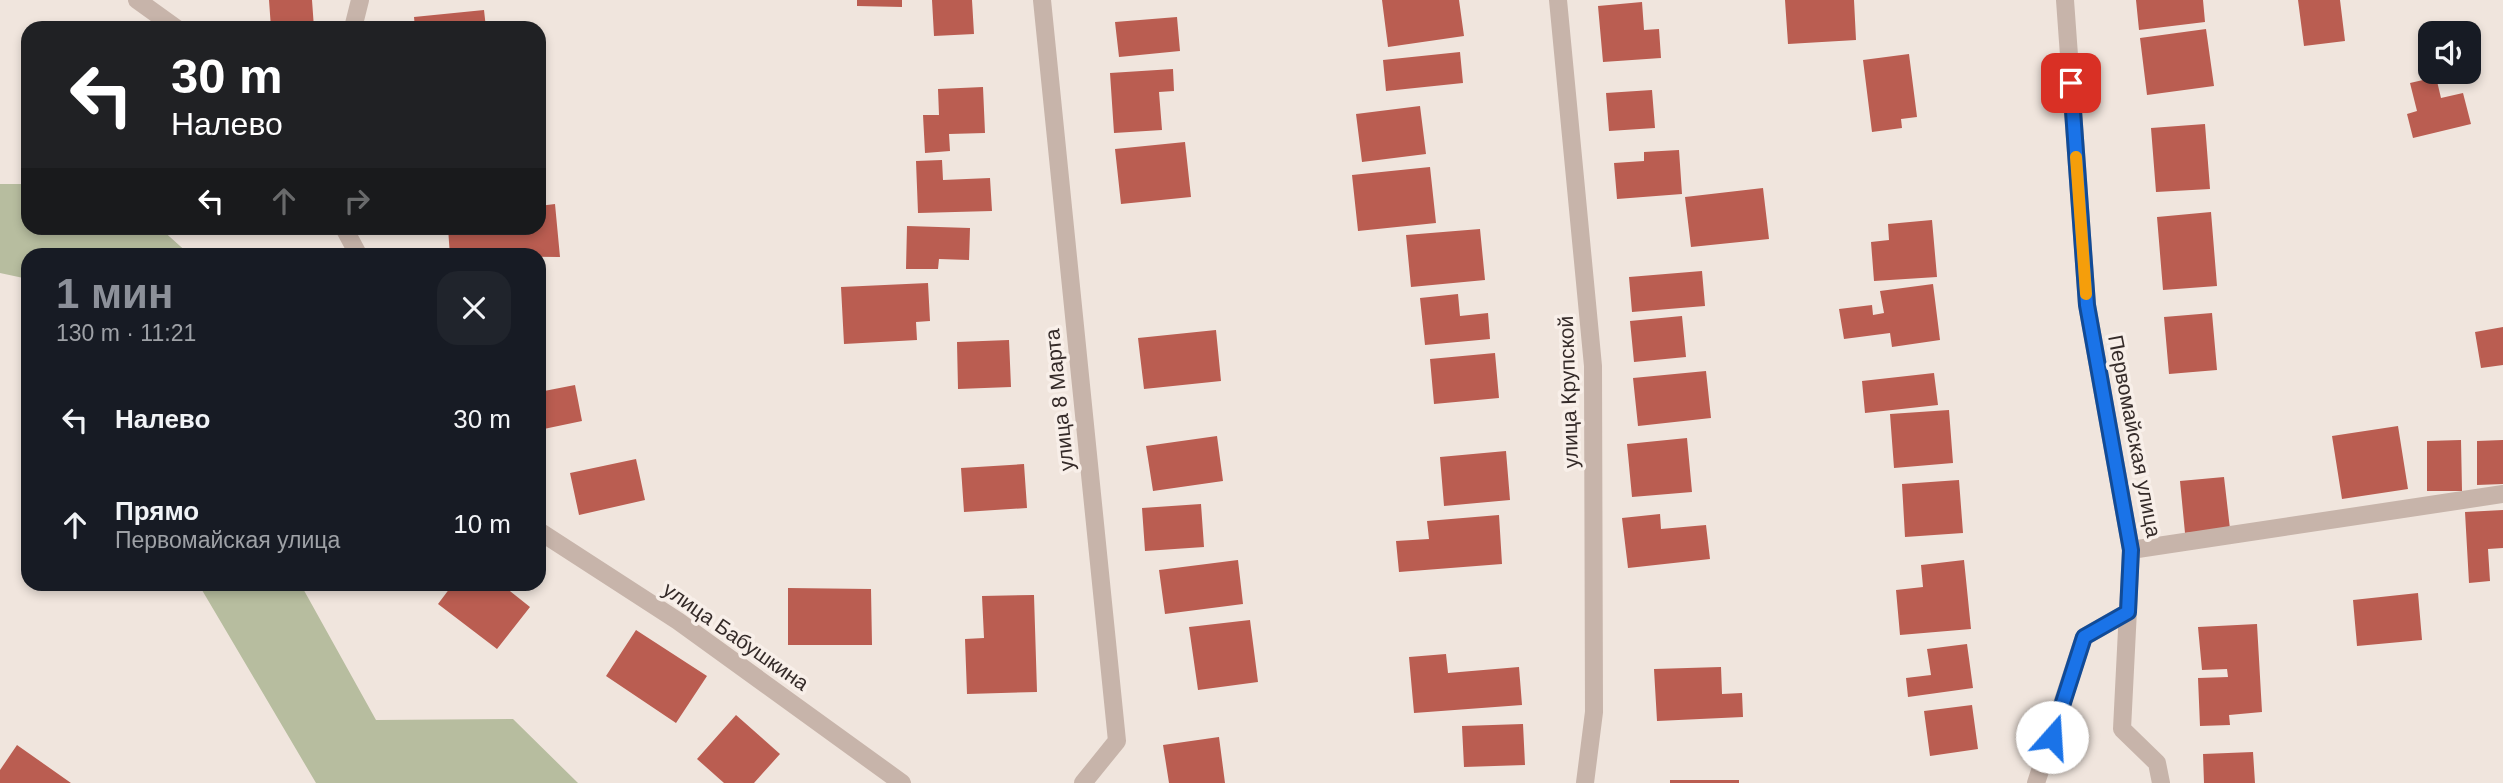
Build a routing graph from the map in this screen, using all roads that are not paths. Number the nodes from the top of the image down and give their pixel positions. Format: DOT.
graph roads {
  1 [pos="137,0"];
  2 [pos="360,0"];
  3 [pos="1042,0"];
  4 [pos="1558,0"];
  5 [pos="2066,0"];
  6 [pos="166,21"];
  7 [pos="355,21"];
  8 [pos="2503,494"];
  9 [pos="546,536"];
  10 [pos="2131,550"];
  11 [pos="2128,612"];
  12 [pos="902,783"];
  13 [pos="1083,783"];
  14 [pos="1584,783"];
  15 [pos="2036,783"];
  16 [pos="2161,783"];
  1 -- 6 [label="street"];
  2 -- 7 [label="street"];
  3 -- 13 [label="street, улица 8 Марта"];
  4 -- 14 [label="street, улица Крупской"];
  5 -- 10 [label="street, Первомайская улица"];
  8 -- 10 [label="street, Первомайская улица"];
  9 -- 12 [label="street, улица Бабушкина"];
  10 -- 11 [label="street"];
  11 -- 15 [label="street"];
  11 -- 16 [label="street"];
}
